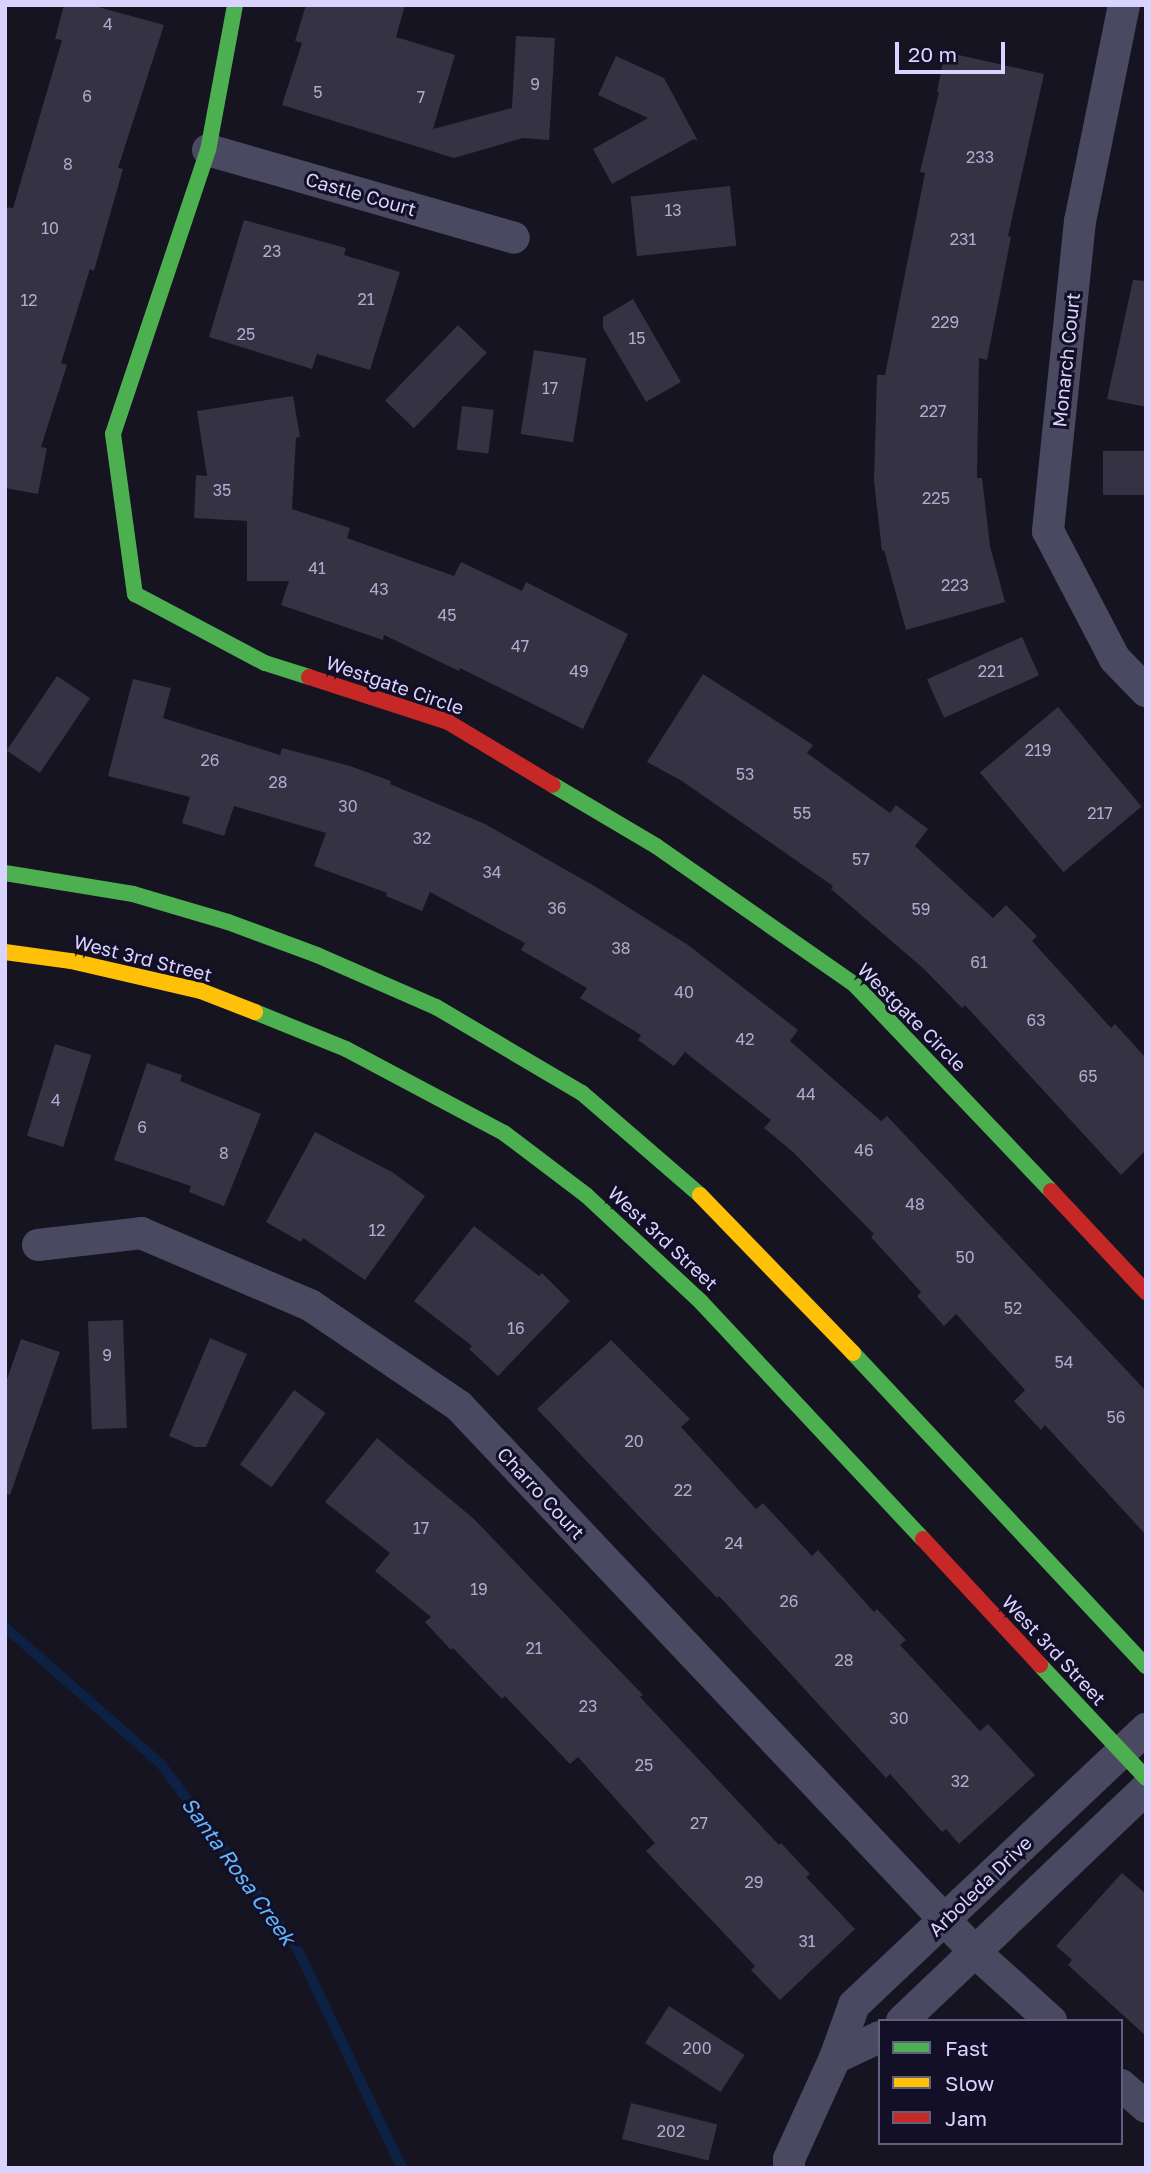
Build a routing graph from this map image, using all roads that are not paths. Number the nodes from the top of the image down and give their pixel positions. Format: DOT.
graph roads {
  1 [pos="235,5"];
  2 [pos="1124,5"];
  3 [pos="208,150"];
  4 [pos="514,238"];
  5 [pos="1146,691"];
  6 [pos="5,873"];
  7 [pos="5,952"];
  8 [pos="38,1245"];
  9 [pos="1146,1292"];
  10 [pos="1146,1666"];
  11 [pos="1146,1729"];
  12 [pos="1121,1752"];
  13 [pos="1146,1778"];
  14 [pos="1146,1789"];
  15 [pos="944,1920"];
  16 [pos="975,1952"];
  17 [pos="904,2019"];
  18 [pos="1049,2019"];
  19 [pos="878,2038"];
  20 [pos="835,2058"];
  21 [pos="1123,2087"];
  22 [pos="1146,2107"];
  23 [pos="789,2168"];
  1 -- 3 [label="main road, Westgate Circle"];
  2 -- 5 [label="street, Monarch Court"];
  3 -- 4 [label="street, Castle Court"];
  3 -- 9 [label="main road, Westgate Circle"];
  6 -- 10 [label="main road"];
  7 -- 12 [label="main road, West 3rd Street"];
  8 -- 15 [label="street, Charro Court"];
  11 -- 12 [label="street, Arboleda Drive"];
  12 -- 13 [label="main road, West 3rd Street"];
  12 -- 15 [label="street, Arboleda Drive"];
  14 -- 16 [label="street"];
  15 -- 16 [label="street, Charro Court"];
  15 -- 20 [label="street, Arboleda Drive"];
  16 -- 17 [label="street"];
  16 -- 18 [label="street, Charro Court"];
  19 -- 20 [label="street"];
  20 -- 23 [label="street, Arboleda Drive"];
  21 -- 22 [label="street"];
}
